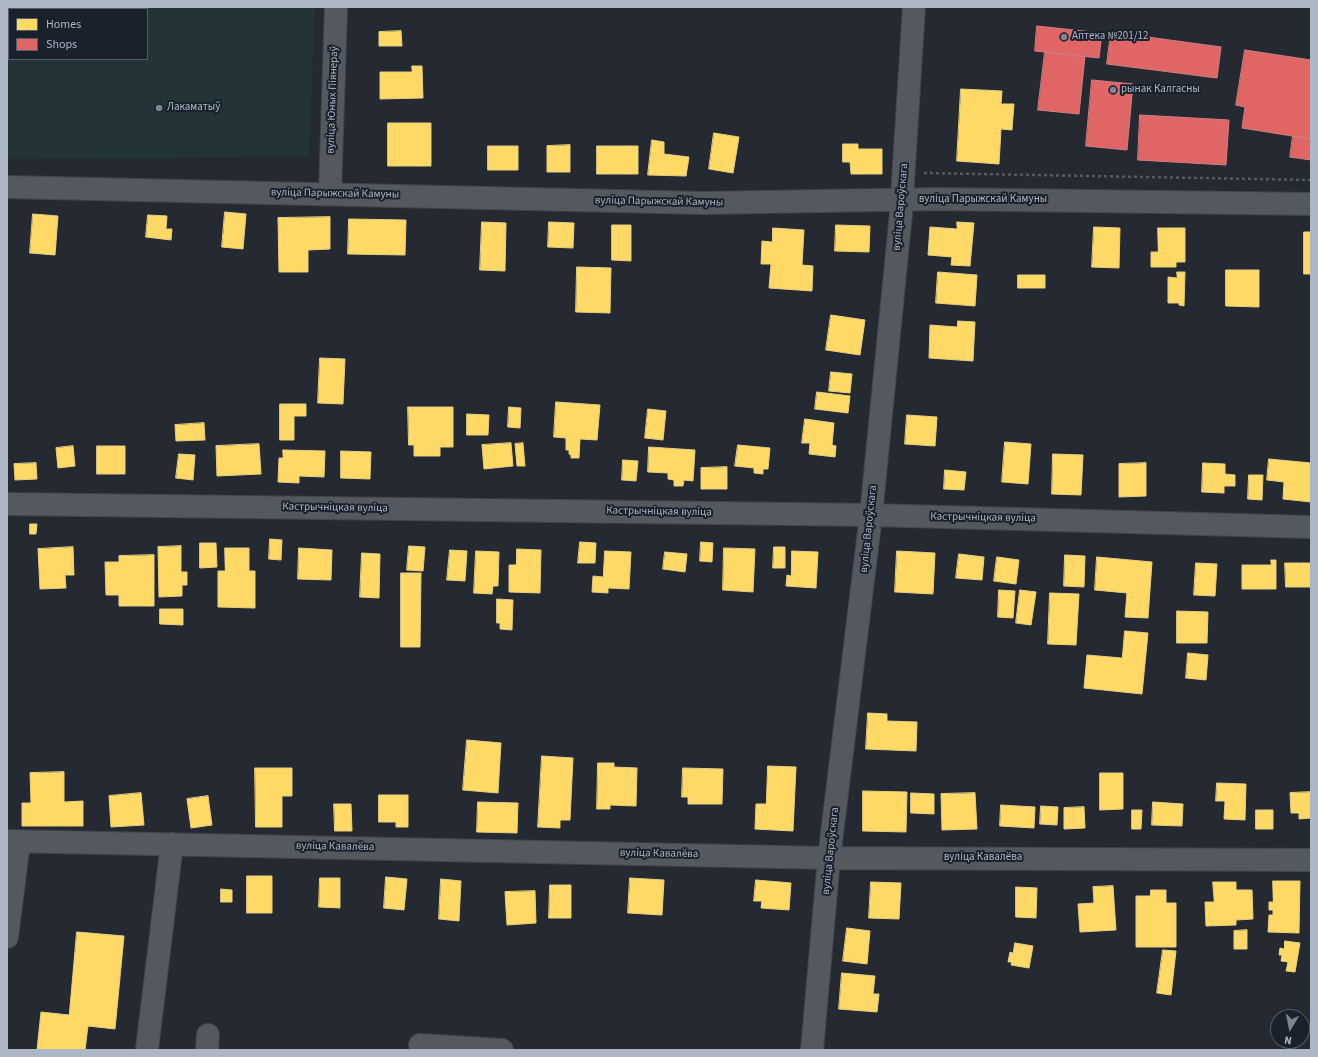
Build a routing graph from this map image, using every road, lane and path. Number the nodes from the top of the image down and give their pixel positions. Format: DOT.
graph roads {
  1 [pos="336,7"];
  2 [pos="914,7"];
  3 [pos="904,173"];
  4 [pos="1311,180"];
  5 [pos="7,187"];
  6 [pos="330,194"];
  7 [pos="902,200"];
  8 [pos="1311,204"];
  9 [pos="7,504"];
  10 [pos="870,515"];
  11 [pos="1311,527"];
  12 [pos="13,841"];
  13 [pos="172,844"];
  14 [pos="830,858"];
  15 [pos="1311,860"];
  16 [pos="7,937"];
  17 [pos="420,1045"];
  18 [pos="147,1049"];
  19 [pos="502,1050"];
  20 [pos="812,1050"];
  1 -- 6 [label="street, вуліца Юных Піянераў"];
  2 -- 3 [label="street, вуліца Вароўскага"];
  3 -- 4 [label="path"];
  3 -- 7 [label="street, вуліца Вароўскага"];
  5 -- 6 [label="street, вуліца Парыжскай Камуны"];
  6 -- 7 [label="street, вуліца Парыжскай Камуны"];
  7 -- 8 [label="street, вуліца Парыжскай Камуны"];
  7 -- 10 [label="street, вуліца Вароўскага"];
  9 -- 10 [label="street, Кастрычніцкая вуліца"];
  10 -- 11 [label="street, Кастрычніцкая вуліца"];
  10 -- 14 [label="street, вуліца Вароўскага"];
  12 -- 13 [label="street, вуліца Кавалёва"];
  12 -- 16 [label="street"];
  13 -- 14 [label="street, вуліца Кавалёва"];
  13 -- 18 [label="street"];
  14 -- 15 [label="street, вуліца Кавалёва"];
  14 -- 20 [label="street, вуліца Вароўскага"];
  17 -- 19 [label="street"];
}
